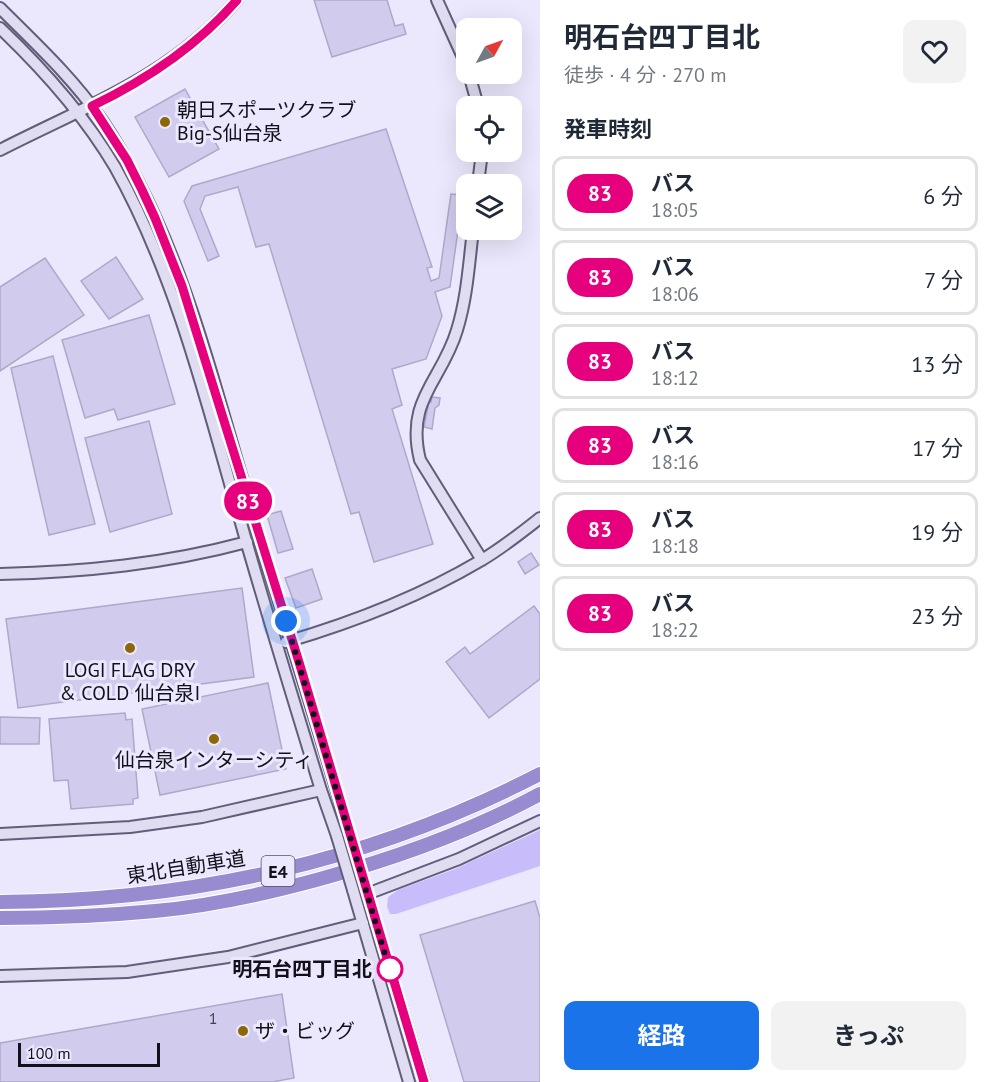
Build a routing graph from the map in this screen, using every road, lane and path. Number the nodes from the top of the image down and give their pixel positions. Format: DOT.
graph roads {
  1 [pos="237,0"];
  2 [pos="438,0"];
  3 [pos="0,8"];
  4 [pos="0,28"];
  5 [pos="456,41"];
  6 [pos="92,106"];
  7 [pos="77,113"];
  8 [pos="0,150"];
  9 [pos="472,240"];
  10 [pos="540,518"];
  11 [pos="247,542"];
  12 [pos="482,560"];
  13 [pos="0,574"];
  14 [pos="292,640"];
  15 [pos="277,645"];
  16 [pos="540,774"];
  17 [pos="321,790"];
  18 [pos="540,794"];
  19 [pos="540,821"];
  20 [pos="0,834"];
  21 [pos="366,890"];
  22 [pos="0,902"];
  23 [pos="0,918"];
  24 [pos="363,923"];
  25 [pos="0,975"];
  26 [pos="409,1082"];
  27 [pos="424,1082"];
  1 -- 6 [label="street"];
  2 -- 5 [label="street"];
  3 -- 6 [label="street"];
  4 -- 7 [label="street"];
  6 -- 7 [label="street"];
  6 -- 14 [label="street"];
  7 -- 8 [label="street"];
  7 -- 11 [label="street"];
  9 -- 12 [label="street"];
  10 -- 12 [label="street"];
  11 -- 13 [label="street"];
  11 -- 15 [label="street"];
  12 -- 14 [label="street"];
  14 -- 15 [label="street"];
  14 -- 21 [label="street, bridge"];
  15 -- 17 [label="street"];
  16 -- 22 [label="highway, 東北自動車道 / E4"];
  17 -- 20 [label="street"];
  17 -- 24 [label="street, bridge"];
  18 -- 23 [label="highway, 東北自動車道 / E4"];
  19 -- 21 [label="street"];
  21 -- 27 [label="street"];
  24 -- 25 [label="street"];
  24 -- 26 [label="street"];
}
